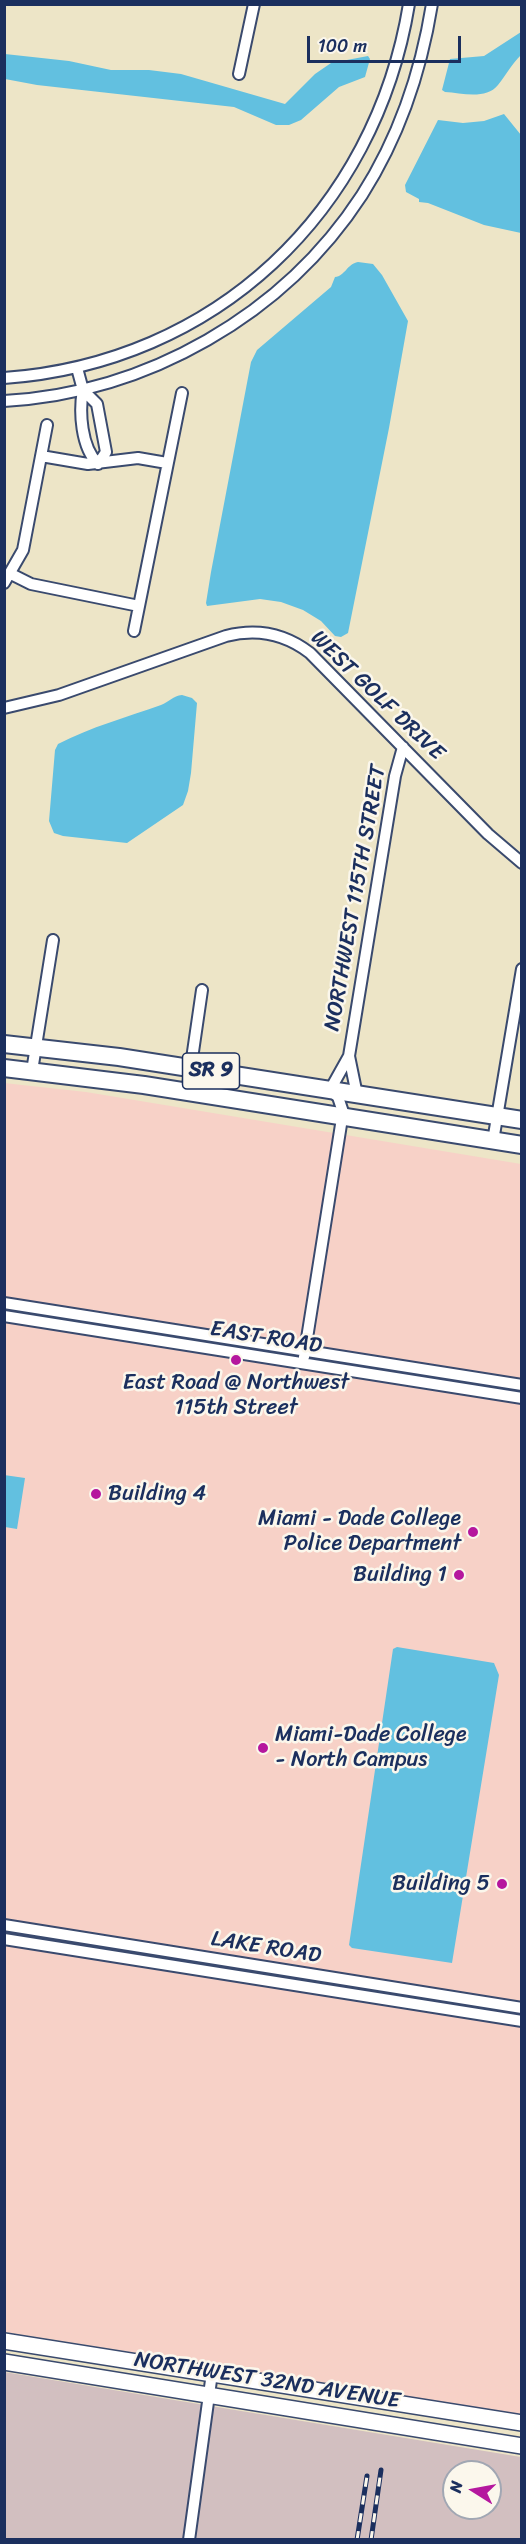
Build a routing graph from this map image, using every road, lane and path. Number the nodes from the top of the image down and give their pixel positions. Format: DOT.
graph roads {
  1 [pos="254,4"];
  2 [pos="409,4"];
  3 [pos="432,4"];
  4 [pos="239,74"];
  5 [pos="77,368"];
  6 [pos="4,378"];
  7 [pos="84,390"];
  8 [pos="182,393"];
  9 [pos="4,401"];
  10 [pos="47,425"];
  11 [pos="104,440"];
  12 [pos="87,444"];
  13 [pos="41,456"];
  14 [pos="167,463"];
  15 [pos="98,464"];
  16 [pos="8,578"];
  17 [pos="139,606"];
  18 [pos="134,631"];
  19 [pos="4,708"];
  20 [pos="403,747"];
  21 [pos="522,863"];
  22 [pos="53,940"];
  23 [pos="522,969"];
  24 [pos="202,990"];
  25 [pos="4,1044"];
  26 [pos="36,1047"];
  27 [pos="349,1056"];
  28 [pos="191,1067"];
  29 [pos="4,1068"];
  30 [pos="32,1071"];
  31 [pos="330,1090"];
  32 [pos="187,1093"];
  33 [pos="357,1095"];
  34 [pos="497,1116"];
  35 [pos="342,1118"];
  36 [pos="522,1120"];
  37 [pos="493,1141"];
  38 [pos="522,1145"];
  39 [pos="4,1303"];
  40 [pos="4,1316"];
  41 [pos="305,1351"];
  42 [pos="303,1363"];
  43 [pos="522,1385"];
  44 [pos="522,1398"];
  45 [pos="4,1925"];
  46 [pos="4,1939"];
  47 [pos="522,2008"];
  48 [pos="522,2021"];
  49 [pos="4,2341"];
  50 [pos="4,2362"];
  51 [pos="212,2373"];
  52 [pos="209,2395"];
  53 [pos="522,2423"];
  54 [pos="522,2446"];
  55 [pos="189,2540"];
  1 -- 4 [label="street"];
  2 -- 5 [label="street"];
  3 -- 7 [label="street"];
  5 -- 6 [label="street"];
  5 -- 7 [label="street"];
  7 -- 9 [label="street"];
  7 -- 11 [label="street"];
  7 -- 12 [label="street"];
  8 -- 14 [label="street"];
  10 -- 13 [label="street"];
  11 -- 12 [label="street"];
  11 -- 15 [label="street"];
  12 -- 15 [label="street"];
  13 -- 15 [label="street"];
  13 -- 16 [label="street"];
  14 -- 15 [label="street"];
  14 -- 17 [label="street"];
  16 -- 17 [label="street"];
  17 -- 18 [label="street"];
  19 -- 20 [label="street, WEST GOLF DRIVE"];
  20 -- 21 [label="street, WEST GOLF DRIVE"];
  20 -- 27 [label="street, NORTHWEST 115TH STREET"];
  22 -- 26 [label="street"];
  23 -- 34 [label="street"];
  24 -- 28 [label="street"];
  25 -- 26 [label="main road, SR 9"];
  26 -- 28 [label="main road, SR 9"];
  26 -- 30 [label="street"];
  27 -- 31 [label="street, NORTHWEST 115TH STREET"];
  27 -- 33 [label="street, NORTHWEST 115TH STREET"];
  28 -- 31 [label="main road, SR 9"];
  28 -- 32 [label="street"];
  29 -- 30 [label="main road, SR 9"];
  30 -- 32 [label="main road, SR 9"];
  31 -- 33 [label="main road, SR 9"];
  31 -- 35 [label="street"];
  32 -- 35 [label="main road, SR 9"];
  33 -- 34 [label="main road, SR 9"];
  34 -- 36 [label="main road, SR 9"];
  34 -- 37 [label="street"];
  35 -- 37 [label="main road, SR 9"];
  35 -- 41 [label="street"];
  37 -- 38 [label="main road, SR 9"];
  39 -- 41 [label="street, EAST ROAD"];
  40 -- 42 [label="street, EAST ROAD"];
  41 -- 42 [label="street"];
  41 -- 43 [label="street, EAST ROAD"];
  42 -- 44 [label="street, EAST ROAD"];
  45 -- 47 [label="street, LAKE ROAD"];
  46 -- 48 [label="street, LAKE ROAD"];
  49 -- 51 [label="main road, NORTHWEST 32ND AVENUE"];
  50 -- 52 [label="main road, NORTHWEST 32ND AVENUE"];
  51 -- 52 [label="street"];
  51 -- 53 [label="main road, NORTHWEST 32ND AVENUE"];
  52 -- 54 [label="main road, NORTHWEST 32ND AVENUE"];
  52 -- 55 [label="street"];
}
